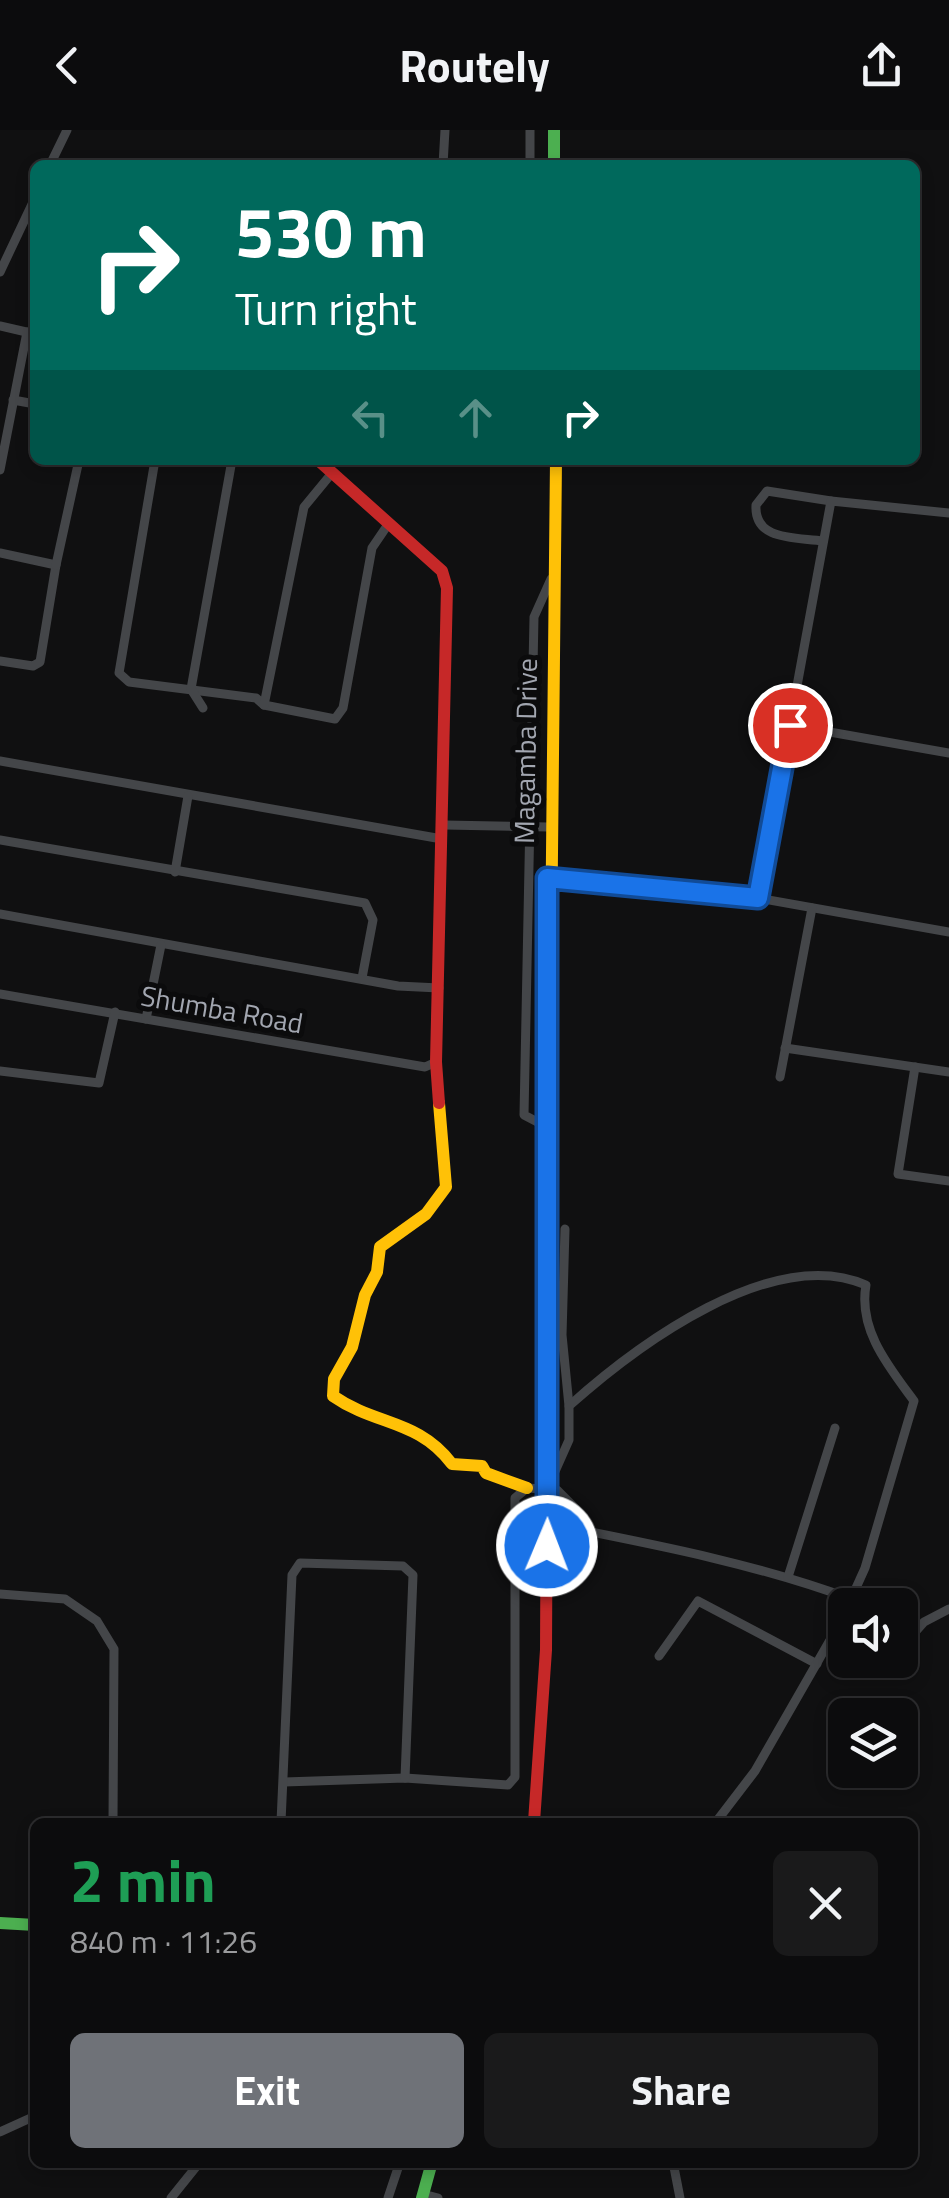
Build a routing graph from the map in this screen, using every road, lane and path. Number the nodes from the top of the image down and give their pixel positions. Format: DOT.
graph roads {
  1 [pos="67,130"];
  2 [pos="446,130"];
  3 [pos="530,130"];
  4 [pos="554,130"];
  5 [pos="52,160"];
  6 [pos="443,160"];
  7 [pos="530,160"];
  8 [pos="554,160"];
  9 [pos="30,209"];
  10 [pos="0,272"];
  11 [pos="0,326"];
  12 [pos="30,333"];
  13 [pos="30,337"];
  14 [pos="13,400"];
  15 [pos="30,403"];
  16 [pos="78,465"];
  17 [pos="155,465"];
  18 [pos="231,465"];
  19 [pos="324,465"];
  20 [pos="556,465"];
  21 [pos="0,470"];
  22 [pos="332,472"];
  23 [pos="831,501"];
  24 [pos="949,513"];
  25 [pos="389,523"];
  26 [pos="823,541"];
  27 [pos="0,553"];
  28 [pos="56,565"];
  29 [pos="553,576"];
  30 [pos="0,661"];
  31 [pos="191,689"];
  32 [pos="264,705"];
  33 [pos="202,708"];
  34 [pos="790,725"];
  35 [pos="949,754"];
  36 [pos="0,761"];
  37 [pos="188,796"];
  38 [pos="528,824"];
  39 [pos="548,827"];
  40 [pos="443,832"];
  41 [pos="0,840"];
  42 [pos="176,872"];
  43 [pos="547,878"];
  44 [pos="758,898"];
  45 [pos="812,908"];
  46 [pos="0,914"];
  47 [pos="949,932"];
  48 [pos="162,945"];
  49 [pos="362,978"];
  50 [pos="439,988"];
  51 [pos="0,994"];
  52 [pos="115,1012"];
  53 [pos="146,1019"];
  54 [pos="786,1048"];
  55 [pos="436,1062"];
  56 [pos="915,1067"];
  57 [pos="0,1071"];
  58 [pos="949,1072"];
  59 [pos="780,1076"];
  60 [pos="547,1127"];
  61 [pos="949,1182"];
  62 [pos="565,1229"];
  63 [pos="570,1406"];
  64 [pos="835,1428"];
  65 [pos="527,1488"];
  66 [pos="548,1488"];
  67 [pos="584,1517"];
  68 [pos="548,1518"];
  69 [pos="788,1577"];
  70 [pos="857,1588"];
  71 [pos="828,1593"];
  72 [pos="0,1594"];
  73 [pos="949,1609"];
  74 [pos="918,1629"];
  75 [pos="828,1644"];
  76 [pos="659,1656"];
  77 [pos="817,1664"];
  78 [pos="404,1778"];
  79 [pos="284,1782"];
  80 [pos="113,1818"];
  81 [pos="281,1818"];
  82 [pos="535,1818"];
  83 [pos="719,1818"];
  84 [pos="0,1923"];
  85 [pos="30,1924"];
  86 [pos="30,2118"];
  87 [pos="0,2132"];
  88 [pos="195,2168"];
  89 [pos="398,2168"];
  90 [pos="430,2168"];
  91 [pos="675,2168"];
  92 [pos="422,2196"];
  93 [pos="171,2198"];
  94 [pos="388,2198"];
  95 [pos="438,2198"];
  96 [pos="680,2198"];
  1 -- 5 [label="street"];
  2 -- 6 [label="street"];
  3 -- 7 [label="street"];
  4 -- 8 [label="street"];
  9 -- 10 [label="street"];
  11 -- 12 [label="street"];
  13 -- 14 [label="street"];
  14 -- 15 [label="street"];
  14 -- 21 [label="street"];
  16 -- 28 [label="street"];
  17 -- 31 [label="street"];
  18 -- 31 [label="street"];
  19 -- 22 [label="street"];
  20 -- 29 [label="street, Magamba Drive"];
  22 -- 25 [label="street"];
  22 -- 32 [label="street"];
  23 -- 24 [label="street"];
  23 -- 26 [label="street"];
  23 -- 26 [label="street"];
  25 -- 32 [label="street"];
  25 -- 40 [label="street"];
  26 -- 34 [label="street"];
  27 -- 28 [label="street"];
  28 -- 30 [label="street"];
  29 -- 38 [label="street"];
  29 -- 39 [label="street, Magamba Drive"];
  31 -- 32 [label="street"];
  31 -- 33 [label="street"];
  34 -- 35 [label="street"];
  34 -- 44 [label="street"];
  36 -- 37 [label="street"];
  37 -- 40 [label="street"];
  37 -- 42 [label="street"];
  38 -- 39 [label="street"];
  38 -- 40 [label="street"];
  38 -- 60 [label="street"];
  39 -- 43 [label="street, Magamba Drive"];
  40 -- 50 [label="street"];
  41 -- 42 [label="street"];
  42 -- 49 [label="street"];
  43 -- 44 [label="street"];
  43 -- 60 [label="street, Magamba Drive"];
  44 -- 45 [label="street"];
  45 -- 47 [label="street"];
  45 -- 54 [label="street"];
  46 -- 48 [label="street"];
  48 -- 49 [label="street"];
  48 -- 53 [label="street"];
  49 -- 50 [label="street"];
  50 -- 55 [label="street"];
  51 -- 52 [label="street, Shumba Road"];
  52 -- 53 [label="street, Shumba Road"];
  52 -- 57 [label="street"];
  53 -- 55 [label="street, Shumba Road"];
  54 -- 56 [label="street"];
  54 -- 59 [label="street"];
  55 -- 65 [label="street"];
  56 -- 58 [label="street"];
  56 -- 61 [label="street"];
  60 -- 66 [label="street, Magamba Drive"];
  62 -- 63 [label="street"];
  63 -- 66 [label="street"];
  63 -- 70 [label="street"];
  64 -- 69 [label="street"];
  65 -- 66 [label="street"];
  65 -- 78 [label="street"];
  66 -- 67 [label="street"];
  66 -- 68 [label="street, Magamba Drive"];
  68 -- 69 [label="street"];
  68 -- 82 [label="street, Magamba Drive"];
  69 -- 71 [label="street"];
  72 -- 80 [label="street"];
  73 -- 74 [label="street"];
  75 -- 77 [label="street"];
  76 -- 77 [label="street"];
  77 -- 83 [label="street"];
  78 -- 79 [label="street"];
  78 -- 79 [label="street"];
  79 -- 81 [label="street"];
  84 -- 85 [label="street"];
  86 -- 87 [label="street"];
  88 -- 93 [label="street"];
  89 -- 94 [label="street"];
  90 -- 92 [label="street"];
  91 -- 96 [label="street"];
  92 -- 95 [label="street"];
}
